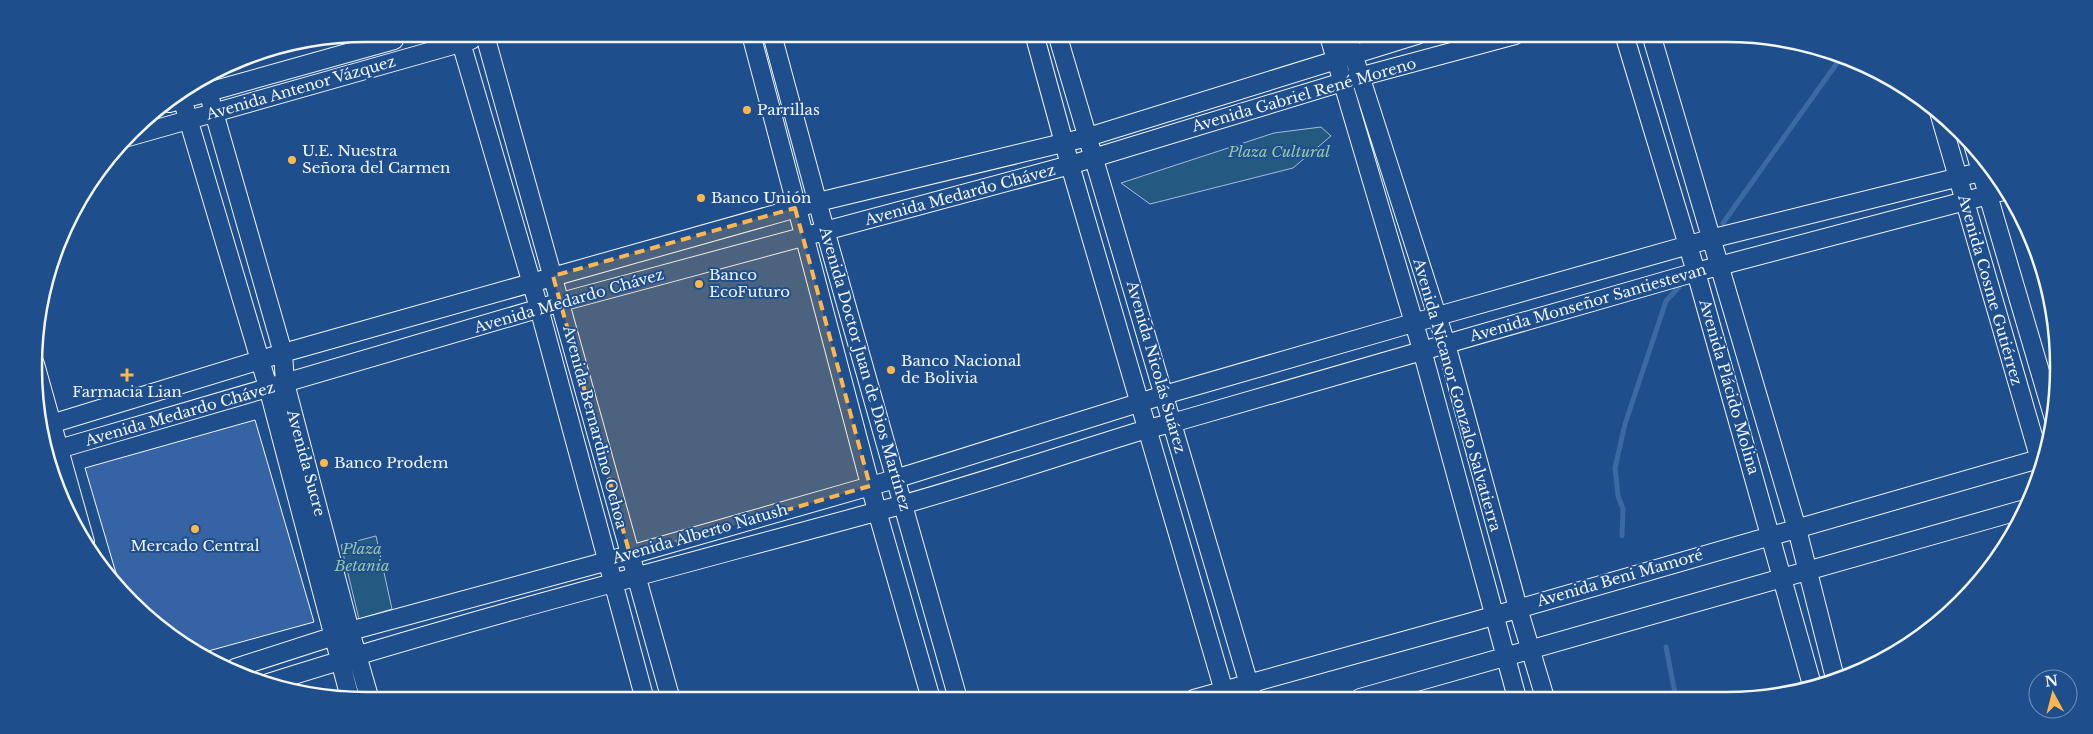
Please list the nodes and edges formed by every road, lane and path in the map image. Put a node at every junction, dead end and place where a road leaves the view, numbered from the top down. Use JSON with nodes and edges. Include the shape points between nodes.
{"nodes":[{"id":1,"x":386,"y":42,"type":"edge"},
{"id":2,"x":462,"y":42,"type":"edge"},
{"id":3,"x":465,"y":42,"type":"edge"},
{"id":4,"x":487,"y":42,"type":"edge"},
{"id":5,"x":753,"y":42,"type":"edge"},
{"id":6,"x":774,"y":42,"type":"edge"},
{"id":7,"x":1036,"y":42,"type":"edge"},
{"id":8,"x":1060,"y":42,"type":"edge"},
{"id":9,"x":1330,"y":42,"type":"edge"},
{"id":10,"x":1349,"y":42,"type":"edge"},
{"id":11,"x":1393,"y":42,"type":"edge"},
{"id":12,"x":1489,"y":42,"type":"edge"},
{"id":13,"x":1626,"y":42,"type":"edge"},
{"id":14,"x":1653,"y":42,"type":"edge"},
{"id":15,"x":1352,"y":54,"type":"junction"},
{"id":16,"x":1336,"y":60,"type":"junction"},
{"id":17,"x":1359,"y":77,"type":"junction"},
{"id":18,"x":1343,"y":83,"type":"junction"},
{"id":19,"x":207,"y":86,"type":"edge"},
{"id":20,"x":179,"y":103,"type":"edge"},
{"id":21,"x":214,"y":113,"type":"junction"},
{"id":22,"x":189,"y":120,"type":"junction"},
{"id":23,"x":1943,"y":126,"type":"edge"},
{"id":24,"x":143,"y":133,"type":"edge"},
{"id":25,"x":1088,"y":137,"type":"junction"},
{"id":26,"x":1064,"y":142,"type":"junction"},
{"id":27,"x":1095,"y":157,"type":"junction"},
{"id":28,"x":1070,"y":165,"type":"junction"},
{"id":29,"x":1985,"y":172,"type":"edge"},
{"id":30,"x":1987,"y":175,"type":"edge"},
{"id":31,"x":1958,"y":178,"type":"junction"},
{"id":32,"x":1999,"y":192,"type":"edge"},
{"id":33,"x":1988,"y":196,"type":"junction"},
{"id":34,"x":1965,"y":201,"type":"junction"},
{"id":35,"x":818,"y":202,"type":"junction"},
{"id":36,"x":795,"y":208,"type":"junction"},
{"id":37,"x":825,"y":230,"type":"junction"},
{"id":38,"x":803,"y":236,"type":"junction"},
{"id":39,"x":1710,"y":240,"type":"junction"},
{"id":40,"x":1688,"y":246,"type":"junction"},
{"id":41,"x":1720,"y":266,"type":"junction"},
{"id":42,"x":1696,"y":272,"type":"junction"},
{"id":43,"x":553,"y":276,"type":"junction"},
{"id":44,"x":532,"y":283,"type":"junction"},
{"id":45,"x":561,"y":302,"type":"junction"},
{"id":46,"x":539,"y":308,"type":"junction"},
{"id":47,"x":1437,"y":316,"type":"junction"},
{"id":48,"x":1412,"y":323,"type":"junction"},
{"id":49,"x":1446,"y":344,"type":"junction"},
{"id":50,"x":1422,"y":350,"type":"junction"},
{"id":51,"x":283,"y":353,"type":"junction"},
{"id":52,"x":259,"y":360,"type":"junction"},
{"id":53,"x":276,"y":385,"type":"junction"},
{"id":54,"x":1164,"y":395,"type":"junction"},
{"id":55,"x":2049,"y":401,"type":"edge"},
{"id":56,"x":1140,"y":402,"type":"junction"},
{"id":57,"x":1172,"y":423,"type":"junction"},
{"id":58,"x":48,"y":425,"type":"edge"},
{"id":59,"x":1147,"y":429,"type":"junction"},
{"id":60,"x":54,"y":450,"type":"edge"},
{"id":61,"x":2039,"y":451,"type":"edge"},
{"id":62,"x":2035,"y":463,"type":"edge"},
{"id":63,"x":896,"y":479,"type":"junction"},
{"id":64,"x":870,"y":486,"type":"junction"},
{"id":65,"x":903,"y":504,"type":"junction"},
{"id":66,"x":877,"y":511,"type":"junction"},
{"id":67,"x":2017,"y":511,"type":"edge"},
{"id":68,"x":1798,"y":529,"type":"junction"},
{"id":69,"x":1771,"y":535,"type":"junction"},
{"id":70,"x":630,"y":555,"type":"junction"},
{"id":71,"x":606,"y":561,"type":"junction"},
{"id":72,"x":1808,"y":572,"type":"junction"},
{"id":73,"x":635,"y":576,"type":"junction"},
{"id":74,"x":1783,"y":578,"type":"junction"},
{"id":75,"x":612,"y":582,"type":"junction"},
{"id":76,"x":1518,"y":608,"type":"junction"},
{"id":77,"x":1494,"y":615,"type":"junction"},
{"id":78,"x":342,"y":634,"type":"junction"},
{"id":79,"x":1531,"y":650,"type":"junction"},
{"id":80,"x":349,"y":657,"type":"junction"},
{"id":81,"x":1505,"y":657,"type":"junction"},
{"id":82,"x":241,"y":666,"type":"edge"},
{"id":83,"x":1834,"y":673,"type":"edge"},
{"id":84,"x":280,"y":679,"type":"edge"},
{"id":85,"x":1811,"y":680,"type":"edge"},
{"id":86,"x":350,"y":691,"type":"edge"},
{"id":87,"x":1251,"y":691,"type":"edge"},
{"id":88,"x":366,"y":692,"type":"edge"},
{"id":89,"x":643,"y":692,"type":"edge"},
{"id":90,"x":669,"y":692,"type":"edge"},
{"id":91,"x":929,"y":692,"type":"edge"},
{"id":92,"x":956,"y":692,"type":"edge"},
{"id":93,"x":1224,"y":692,"type":"edge"},
{"id":94,"x":1381,"y":692,"type":"edge"},
{"id":95,"x":1515,"y":692,"type":"edge"},
{"id":96,"x":1542,"y":692,"type":"edge"}],
"edges":[{"from":1,"to":19,"type":"street","name":"Avenida Antenor Vázquez"},
{"from":2,"to":21,"type":"street","name":"Avenida Antenor Vázquez"},
{"from":3,"to":44,"type":"street","name":"Avenida Bernardino Ochoa"},
{"from":4,"to":43,"type":"street","name":"Avenida Bernardino Ochoa"},
{"from":5,"to":36,"type":"street","name":"Avenida Doctor Juan de Dios Martínez"},
{"from":6,"to":35,"type":"street","name":"Avenida Doctor Juan de Dios Martínez"},
{"from":7,"to":26,"type":"street","name":"Avenida Nicolás Suárez"},
{"from":8,"to":25,"type":"street","name":"Avenida Nicolás Suárez"},
{"from":9,"to":16,"type":"street","name":"Avenida Nicanor Gonzalo Salvatierra"},
{"from":10,"to":15,"type":"street","name":"Avenida Nicanor Gonzalo Salvatierra"},
{"from":11,"to":15,"type":"street","name":"Avenida Gabriel René Moreno"},
{"from":12,"to":17,"type":"street","name":"Avenida Gabriel René Moreno"},
{"from":13,"to":40,"type":"street","name":"Avenida Plácido Molina"},
{"from":14,"to":39,"type":"street","name":"Avenida Plácido Molina"},
{"from":15,"to":16,"type":"street","name":"Avenida Gabriel René Moreno"},
{"from":15,"to":17,"type":"street","name":"Avenida Nicanor Gonzalo Salvatierra"},
{"from":16,"to":18,"type":"street","name":"Avenida Nicanor Gonzalo Salvatierra"},
{"from":16,"to":25,"type":"street","name":"Avenida Gabriel René Moreno"},
{"from":17,"to":18,"type":"street","name":"Avenida Gabriel René Moreno"},
{"from":17,"to":47,"type":"street","name":"Avenida Nicanor Gonzalo Salvatierra"},
{"from":18,"to":27,"type":"street","name":"Avenida Gabriel René Moreno"},
{"from":18,"to":48,"type":"street","name":"Avenida Nicanor Gonzalo Salvatierra"},
{"from":19,"to":21,"type":"street","name":"Avenida Sucre"},
{"from":20,"to":22,"type":"street","name":"Avenida Sucre"},
{"from":21,"to":22,"type":"street","name":"Avenida Antenor Vázquez"},
{"from":21,"to":51,"type":"street","name":"Avenida Sucre"},
{"from":22,"to":24,"type":"street","name":"Avenida Antenor Vázquez"},
{"from":22,"to":52,"type":"street","name":"Avenida Sucre"},
{"from":23,"to":31,"type":"street","name":"Avenida Cosme Gutiérrez"},
{"from":25,"to":26,"type":"street","name":"Avenida Medardo Chávez"},
{"from":25,"to":27,"type":"street","name":"Avenida Nicolás Suárez"},
{"from":26,"to":28,"type":"street","name":"Avenida Nicolás Suárez"},
{"from":26,"to":35,"type":"street","name":"Avenida Medardo Chávez"},
{"from":27,"to":28,"type":"street","name":"Avenida Medardo Chávez"},
{"from":27,"to":54,"type":"street","name":"Avenida Nicolás Suárez"},
{"from":28,"to":37,"type":"street","name":"Avenida Medardo Chávez"},
{"from":28,"to":56,"type":"street","name":"Avenida Nicolás Suárez"},
{"from":29,"to":31,"type":"street","name":"Avenida Monseñor Santiestevan"},
{"from":30,"to":33,"type":"street","name":"Avenida Cosme Gutiérrez"},
{"from":31,"to":34,"type":"street","name":"Avenida Cosme Gutiérrez"},
{"from":31,"to":39,"type":"street","name":"Avenida Monseñor Santiestevan"},
{"from":32,"to":33,"type":"street","name":"Avenida Monseñor Santiestevan"},
{"from":33,"to":34,"type":"street","name":"Avenida Monseñor Santiestevan"},
{"from":33,"to":55,"type":"street","name":"Avenida Cosme Gutiérrez"},
{"from":34,"to":41,"type":"street","name":"Avenida Monseñor Santiestevan"},
{"from":34,"to":61,"type":"street","name":"Avenida Cosme Gutiérrez"},
{"from":35,"to":36,"type":"street","name":"Avenida Medardo Chávez"},
{"from":35,"to":37,"type":"street","name":"Avenida Doctor Juan de Dios Martínez"},
{"from":36,"to":38,"type":"street","name":"Avenida Doctor Juan de Dios Martínez"},
{"from":36,"to":43,"type":"street","name":"Avenida Medardo Chávez"},
{"from":37,"to":38,"type":"street","name":"Avenida Medardo Chávez"},
{"from":37,"to":63,"type":"street","name":"Avenida Doctor Juan de Dios Martínez"},
{"from":38,"to":45,"type":"street","name":"Avenida Medardo Chávez"},
{"from":38,"to":64,"type":"street","name":"Avenida Doctor Juan de Dios Martínez"},
{"from":39,"to":40,"type":"street","name":"Avenida Monseñor Santiestevan"},
{"from":39,"to":41,"type":"street","name":"Avenida Plácido Molina"},
{"from":40,"to":42,"type":"street","name":"Avenida Plácido Molina"},
{"from":40,"to":47,"type":"street","name":"Avenida Monseñor Santiestevan"},
{"from":41,"to":42,"type":"street","name":"Avenida Monseñor Santiestevan"},
{"from":41,"to":68,"type":"street","name":"Avenida Plácido Molina"},
{"from":42,"to":49,"type":"street","name":"Avenida Monseñor Santiestevan"},
{"from":42,"to":69,"type":"street","name":"Avenida Plácido Molina"},
{"from":43,"to":44,"type":"street","name":"Avenida Medardo Chávez"},
{"from":43,"to":45,"type":"street","name":"Avenida Bernardino Ochoa"},
{"from":44,"to":46,"type":"street","name":"Avenida Bernardino Ochoa"},
{"from":44,"to":51,"type":"street","name":"Avenida Medardo Chávez"},
{"from":45,"to":46,"type":"street","name":"Avenida Medardo Chávez"},
{"from":45,"to":70,"type":"street","name":"Avenida Bernardino Ochoa"},
{"from":46,"to":53,"type":"street","name":"Avenida Medardo Chávez"},
{"from":46,"to":71,"type":"street","name":"Avenida Bernardino Ochoa"},
{"from":47,"to":48,"type":"street","name":"Avenida Monseñor Santiestevan"},
{"from":47,"to":49,"type":"street","name":"Avenida Nicanor Gonzalo Salvatierra"},
{"from":48,"to":50,"type":"street","name":"Avenida Nicanor Gonzalo Salvatierra"},
{"from":48,"to":54,"type":"street","name":"Avenida Monseñor Santiestevan"},
{"from":49,"to":50,"type":"street","name":"Avenida Monseñor Santiestevan"},
{"from":49,"to":76,"type":"street","name":"Avenida Nicanor Gonzalo Salvatierra"},
{"from":50,"to":57,"type":"street","name":"Avenida Monseñor Santiestevan"},
{"from":50,"to":77,"type":"street","name":"Avenida Nicanor Gonzalo Salvatierra"},
{"from":51,"to":52,"type":"street","name":"Avenida Medardo Chávez"},
{"from":51,"to":53,"type":"street","name":"Avenida Sucre"},
{"from":52,"to":53,"type":"street","name":"Avenida Sucre"},
{"from":52,"to":58,"type":"street","name":"Avenida Medardo Chávez"},
{"from":53,"to":60,"type":"street","name":"Avenida Medardo Chávez"},
{"from":53,"to":78,"type":"street","name":"Avenida Sucre"},
{"from":54,"to":56,"type":"street","name":"Avenida Alberto Natush"},
{"from":54,"to":57,"type":"street","name":"Avenida Nicolás Suárez"},
{"from":56,"to":59,"type":"street","name":"Avenida Nicolás Suárez"},
{"from":56,"to":63,"type":"street","name":"Avenida Alberto Natush"},
{"from":57,"to":59,"type":"street","name":"Avenida Alberto Natush"},
{"from":57,"to":87,"type":"street","name":"Avenida Nicolás Suárez"},
{"from":59,"to":65,"type":"street","name":"Avenida Alberto Natush"},
{"from":59,"to":93,"type":"street","name":"Avenida Nicolás Suárez"},
{"from":62,"to":68,"type":"street","name":"Avenida Beni Mamoré"},
{"from":63,"to":64,"type":"street","name":"Avenida Alberto Natush"},
{"from":63,"to":65,"type":"street","name":"Avenida Doctor Juan de Dios Martínez"},
{"from":64,"to":66,"type":"street","name":"Avenida Doctor Juan de Dios Martínez"},
{"from":64,"to":70,"type":"street","name":"Avenida Alberto Natush"},
{"from":65,"to":66,"type":"street","name":"Avenida Alberto Natush"},
{"from":65,"to":92,"type":"street","name":"Avenida Doctor Juan de Dios Martínez"},
{"from":66,"to":73,"type":"street","name":"Avenida Alberto Natush"},
{"from":66,"to":91,"type":"street","name":"Avenida Doctor Juan de Dios Martínez"},
{"from":67,"to":72,"type":"street"},
{"from":68,"to":69,"type":"street","name":"Avenida Beni Mamoré"},
{"from":68,"to":72,"type":"street","name":"Avenida Plácido Molina"},
{"from":69,"to":74,"type":"street","name":"Avenida Plácido Molina"},
{"from":69,"to":76,"type":"street","name":"Avenida Beni Mamoré"},
{"from":70,"to":71,"type":"street","name":"Avenida Alberto Natush"},
{"from":70,"to":73,"type":"street","name":"Avenida Bernardino Ochoa"},
{"from":71,"to":75,"type":"street","name":"Avenida Bernardino Ochoa"},
{"from":71,"to":78,"type":"street","name":"Avenida Alberto Natush"},
{"from":72,"to":74,"type":"street"},
{"from":72,"to":83,"type":"street","name":"Avenida Plácido Molina"},
{"from":73,"to":75,"type":"street","name":"Avenida Alberto Natush"},
{"from":73,"to":90,"type":"street","name":"Avenida Bernardino Ochoa"},
{"from":74,"to":79,"type":"street"},
{"from":74,"to":85,"type":"street","name":"Avenida Plácido Molina"},
{"from":75,"to":80,"type":"street","name":"Avenida Alberto Natush"},
{"from":75,"to":89,"type":"street","name":"Avenida Bernardino Ochoa"},
{"from":76,"to":77,"type":"street","name":"Avenida Beni Mamoré"},
{"from":76,"to":79,"type":"street","name":"Avenida Nicanor Gonzalo Salvatierra"},
{"from":77,"to":81,"type":"street","name":"Avenida Nicanor Gonzalo Salvatierra"},
{"from":77,"to":87,"type":"street","name":"Avenida Beni Mamoré"},
{"from":78,"to":80,"type":"street","name":"Avenida Sucre"},
{"from":78,"to":82,"type":"street","name":"Avenida Alberto Natush"},
{"from":79,"to":81,"type":"street"},
{"from":79,"to":96,"type":"street","name":"Avenida Nicanor Gonzalo Salvatierra"},
{"from":80,"to":84,"type":"street","name":"Avenida Alberto Natush"},
{"from":80,"to":86,"type":"street","name":"Avenida Sucre"},
{"from":80,"to":88,"type":"street","name":"Avenida Sucre"},
{"from":81,"to":94,"type":"street"},
{"from":81,"to":95,"type":"street","name":"Avenida Nicanor Gonzalo Salvatierra"}]}
